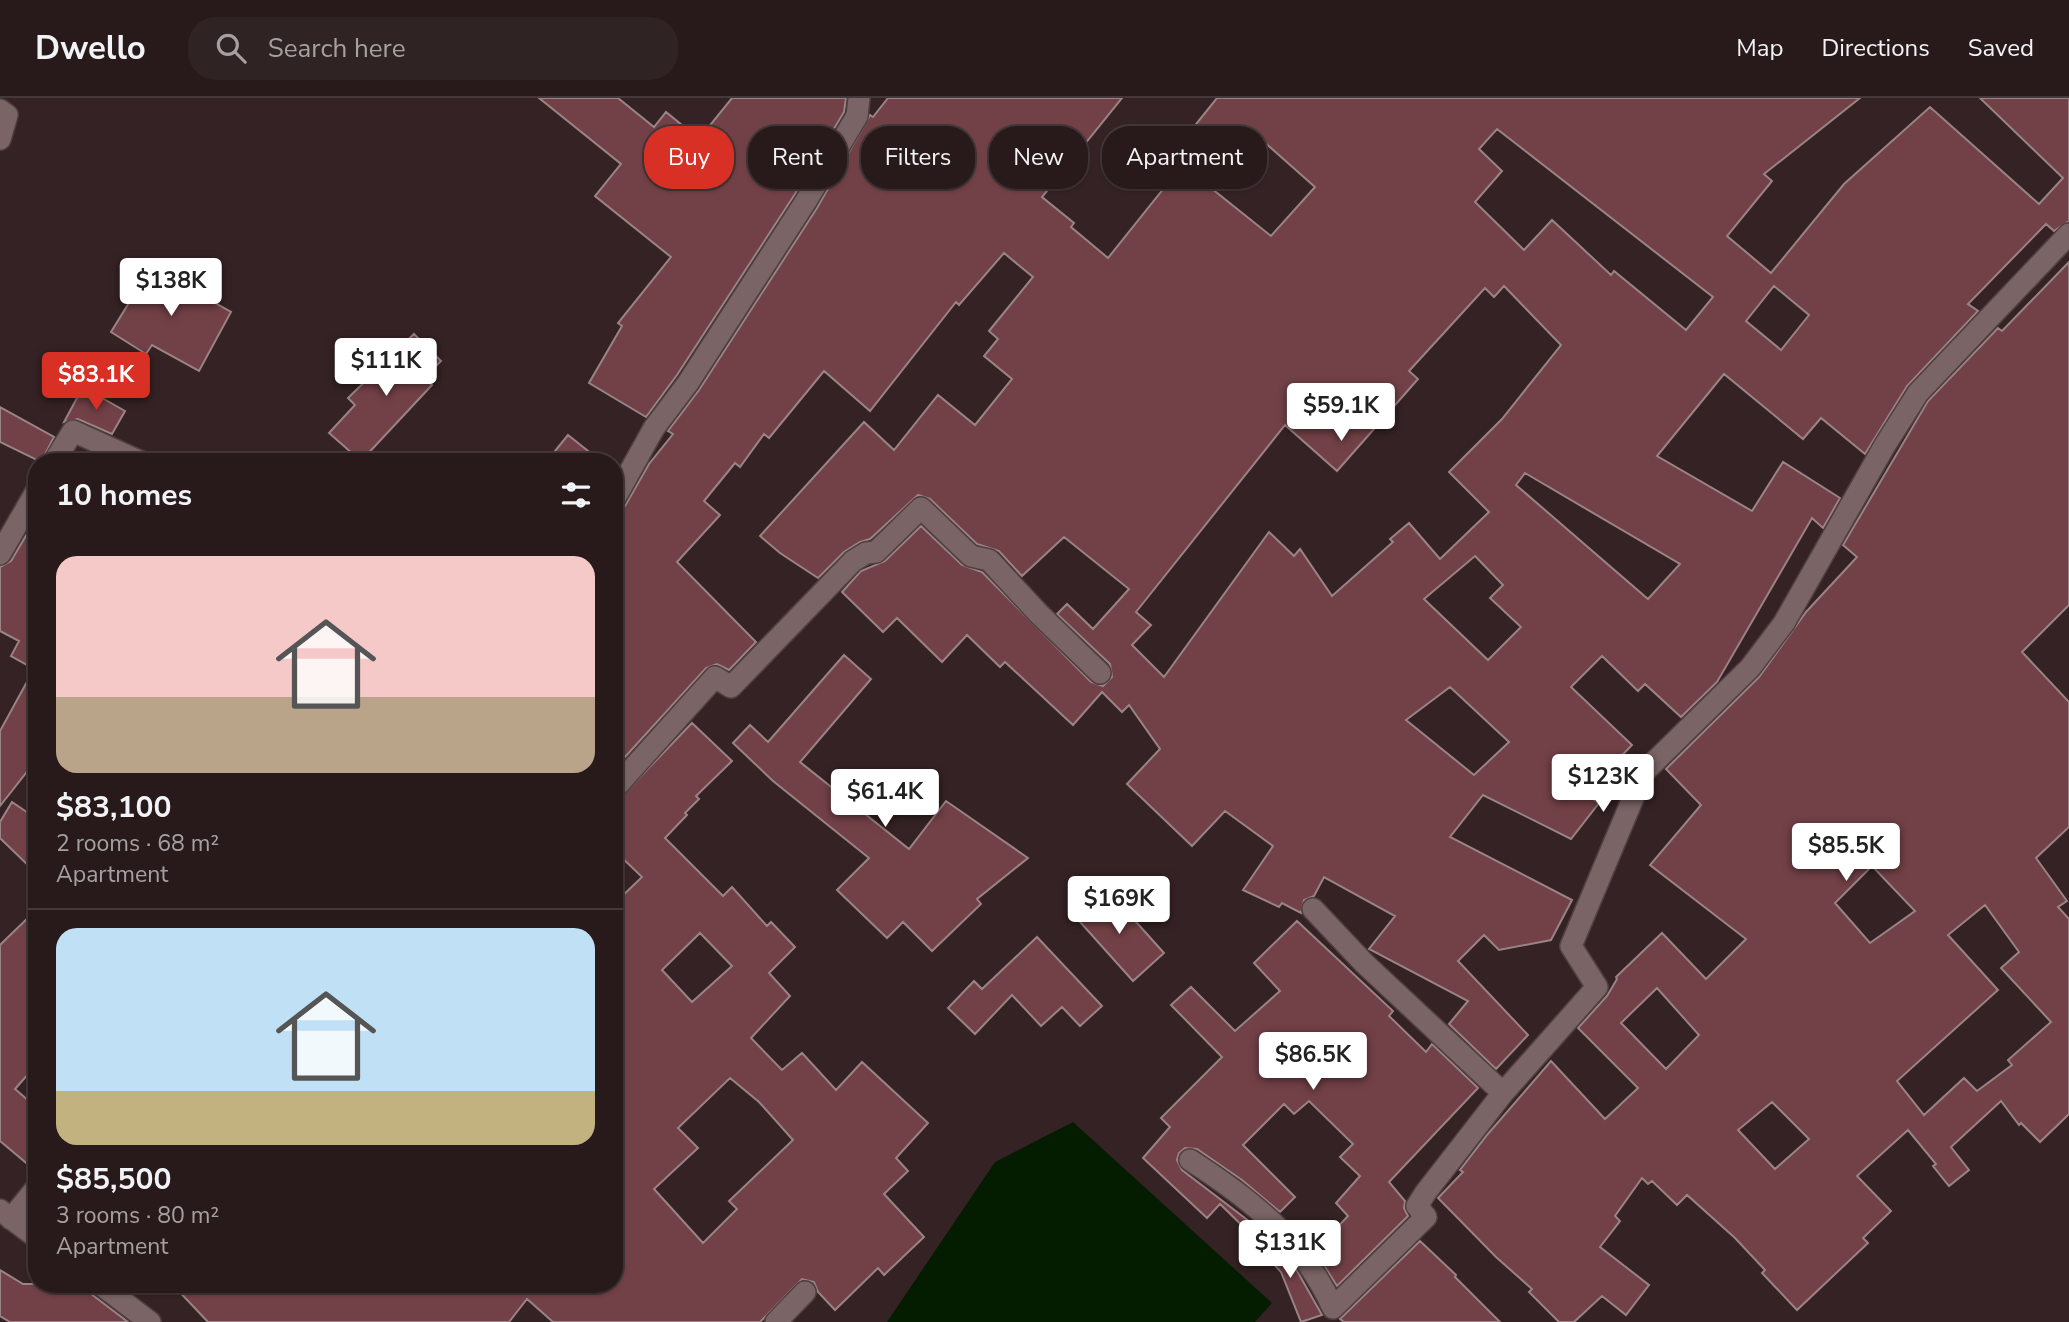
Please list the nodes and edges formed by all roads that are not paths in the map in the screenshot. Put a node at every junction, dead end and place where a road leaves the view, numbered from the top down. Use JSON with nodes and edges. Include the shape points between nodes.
{"nodes":[{"id":1,"x":859,"y":98,"type":"edge"},
{"id":2,"x":0,"y":110,"type":"edge"},
{"id":3,"x":0,"y":139,"type":"edge"},
{"id":4,"x":2069,"y":234,"type":"edge"},
{"id":5,"x":60,"y":453,"type":"edge"},
{"id":6,"x":122,"y":453,"type":"edge"},
{"id":7,"x":623,"y":484,"type":"edge"},
{"id":8,"x":28,"y":506,"type":"edge"},
{"id":9,"x":0,"y":555,"type":"edge"},
{"id":10,"x":1100,"y":673,"type":"dead end"},
{"id":11,"x":623,"y":779,"type":"edge"},
{"id":12,"x":1312,"y":909,"type":"dead end"},
{"id":13,"x":1503,"y":1093,"type":"junction"},
{"id":14,"x":1190,"y":1160,"type":"dead end"},
{"id":15,"x":28,"y":1195,"type":"edge"},
{"id":16,"x":6,"y":1214,"type":"edge"},
{"id":17,"x":28,"y":1231,"type":"edge"},
{"id":18,"x":806,"y":1292,"type":"dead end"},
{"id":19,"x":115,"y":1293,"type":"edge"},
{"id":20,"x":150,"y":1322,"type":"edge"},
{"id":21,"x":776,"y":1322,"type":"edge"}],
"edges":[{"from":1,"to":7,"type":"street","via":[[857,116],[806,201],[654,428]]},
{"from":2,"to":3,"type":"street","via":[[7,115]]},
{"from":4,"to":13,"type":"street","via":[[1918,393],[1784,623],[1750,668],[1644,772],[1571,946],[1597,987]]},
{"from":5,"to":6,"type":"street","via":[[74,431]]},
{"from":8,"to":9,"type":"street"},
{"from":10,"to":11,"type":"street","via":[[989,560],[971,556],[920,508],[876,552],[853,561],[731,687],[715,677]]},
{"from":12,"to":13,"type":"street"},
{"from":13,"to":14,"type":"street","via":[[1417,1206],[1426,1217],[1333,1308],[1320,1279],[1288,1235],[1232,1187]]},
{"from":15,"to":16,"type":"street"},
{"from":16,"to":17,"type":"street"},
{"from":18,"to":21,"type":"street"},
{"from":19,"to":20,"type":"street"}]}
